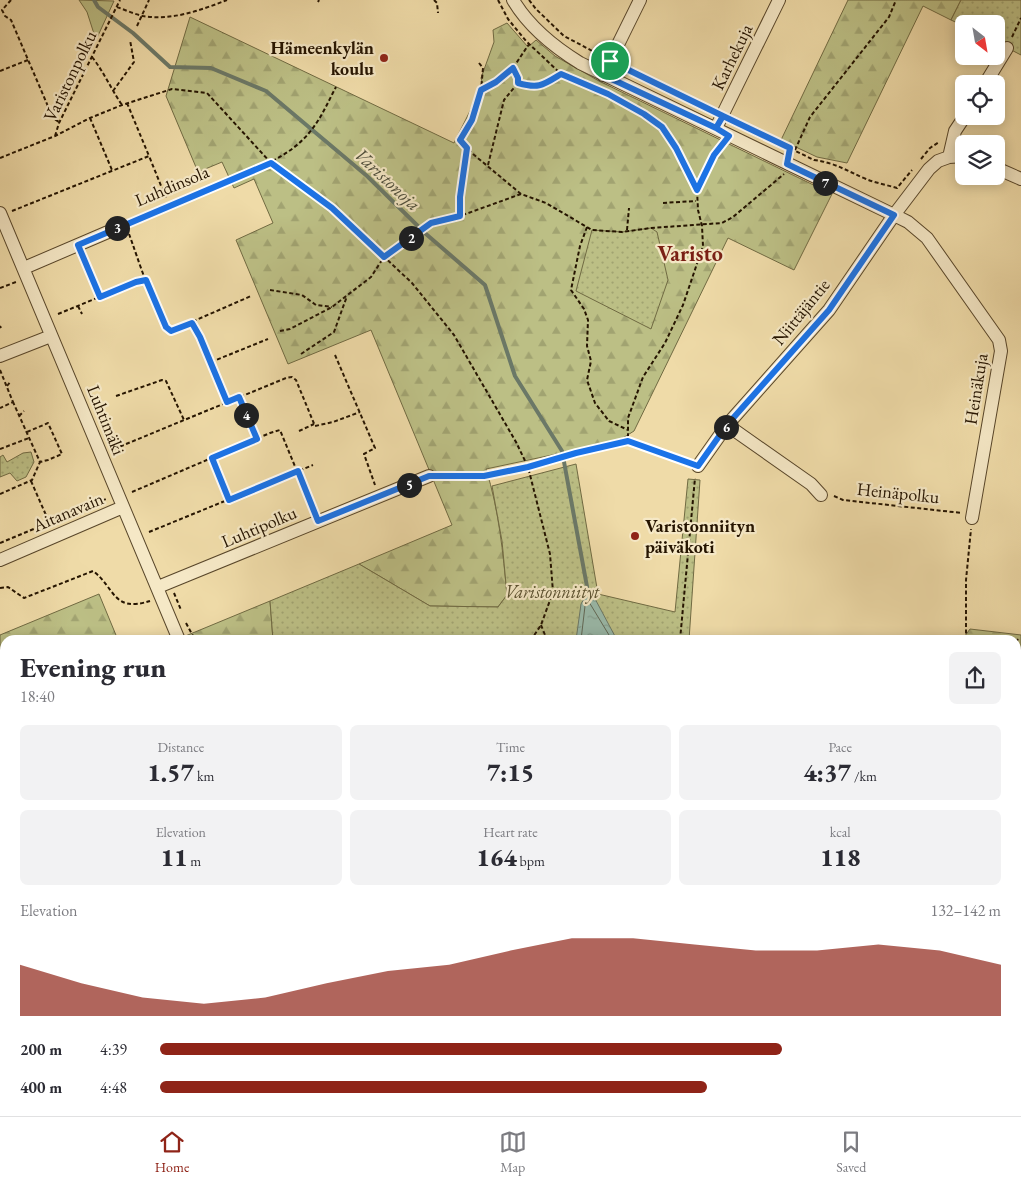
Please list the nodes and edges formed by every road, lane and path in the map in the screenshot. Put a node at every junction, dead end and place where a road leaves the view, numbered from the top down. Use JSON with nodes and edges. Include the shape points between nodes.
{"nodes":[{"id":1,"x":11,"y":0,"type":"edge"},
{"id":2,"x":120,"y":0,"type":"edge"},
{"id":3,"x":149,"y":0,"type":"edge"},
{"id":4,"x":227,"y":0,"type":"edge"},
{"id":5,"x":434,"y":0,"type":"edge"},
{"id":6,"x":498,"y":0,"type":"edge"},
{"id":7,"x":513,"y":0,"type":"edge"},
{"id":8,"x":529,"y":0,"type":"edge"},
{"id":9,"x":640,"y":0,"type":"edge"},
{"id":10,"x":779,"y":0,"type":"edge"},
{"id":11,"x":896,"y":0,"type":"edge"},
{"id":12,"x":117,"y":6,"type":"junction"},
{"id":13,"x":438,"y":13,"type":"dead end"},
{"id":14,"x":142,"y":16,"type":"junction"},
{"id":15,"x":1021,"y":18,"type":"edge"},
{"id":16,"x":137,"y":26,"type":"dead end"},
{"id":17,"x":130,"y":40,"type":"dead end"},
{"id":18,"x":529,"y":44,"type":"junction"},
{"id":19,"x":1007,"y":48,"type":"joint"},
{"id":20,"x":92,"y":57,"type":"junction"},
{"id":21,"x":28,"y":60,"type":"junction"},
{"id":22,"x":610,"y":61,"type":"junction"},
{"id":23,"x":479,"y":63,"type":"dead end"},
{"id":24,"x":513,"y":68,"type":"junction"},
{"id":25,"x":0,"y":71,"type":"edge"},
{"id":26,"x":561,"y":74,"type":"junction"},
{"id":27,"x":603,"y":75,"type":"junction"},
{"id":28,"x":990,"y":75,"type":"edge"},
{"id":29,"x":518,"y":83,"type":"junction"},
{"id":30,"x":336,"y":88,"type":"dead end"},
{"id":31,"x":481,"y":90,"type":"junction"},
{"id":32,"x":113,"y":91,"type":"junction"},
{"id":33,"x":127,"y":103,"type":"junction"},
{"id":34,"x":122,"y":105,"type":"junction"},
{"id":35,"x":723,"y":116,"type":"junction"},
{"id":36,"x":90,"y":118,"type":"junction"},
{"id":37,"x":59,"y":123,"type":"junction"},
{"id":38,"x":960,"y":125,"type":"edge"},
{"id":39,"x":716,"y":128,"type":"junction"},
{"id":40,"x":55,"y":136,"type":"junction"},
{"id":41,"x":729,"y":136,"type":"junction"},
{"id":42,"x":953,"y":140,"type":"junction"},
{"id":43,"x":467,"y":148,"type":"junction"},
{"id":44,"x":790,"y":148,"type":"junction"},
{"id":45,"x":794,"y":150,"type":"junction"},
{"id":46,"x":149,"y":156,"type":"junction"},
{"id":47,"x":949,"y":157,"type":"junction"},
{"id":48,"x":955,"y":157,"type":"edge"},
{"id":49,"x":0,"y":158,"type":"edge"},
{"id":50,"x":919,"y":162,"type":"dead end"},
{"id":51,"x":271,"y":163,"type":"junction"},
{"id":52,"x":787,"y":164,"type":"junction"},
{"id":53,"x":487,"y":166,"type":"junction"},
{"id":54,"x":913,"y":168,"type":"dead end"},
{"id":55,"x":112,"y":170,"type":"junction"},
{"id":56,"x":1005,"y":172,"type":"edge"},
{"id":57,"x":1021,"y":179,"type":"edge"},
{"id":58,"x":224,"y":183,"type":"joint"},
{"id":59,"x":697,"y":190,"type":"junction"},
{"id":60,"x":521,"y":194,"type":"junction"},
{"id":61,"x":697,"y":201,"type":"junction"},
{"id":62,"x":663,"y":203,"type":"dead end"},
{"id":63,"x":169,"y":206,"type":"junction"},
{"id":64,"x":630,"y":208,"type":"dead end"},
{"id":65,"x":0,"y":214,"type":"edge"},
{"id":66,"x":894,"y":215,"type":"junction"},
{"id":67,"x":460,"y":216,"type":"junction"},
{"id":68,"x":126,"y":224,"type":"junction"},
{"id":69,"x":587,"y":226,"type":"junction"},
{"id":70,"x":702,"y":226,"type":"junction"},
{"id":71,"x":627,"y":231,"type":"junction"},
{"id":72,"x":108,"y":232,"type":"joint"},
{"id":73,"x":78,"y":245,"type":"junction"},
{"id":74,"x":384,"y":257,"type":"junction"},
{"id":75,"x":26,"y":273,"type":"junction"},
{"id":76,"x":146,"y":280,"type":"junction"},
{"id":77,"x":0,"y":288,"type":"edge"},
{"id":78,"x":270,"y":290,"type":"dead end"},
{"id":79,"x":252,"y":296,"type":"dead end"},
{"id":80,"x":347,"y":296,"type":"junction"},
{"id":81,"x":100,"y":297,"type":"junction"},
{"id":82,"x":78,"y":306,"type":"junction"},
{"id":83,"x":332,"y":307,"type":"junction"},
{"id":84,"x":58,"y":314,"type":"dead end"},
{"id":85,"x":82,"y":314,"type":"dead end"},
{"id":86,"x":192,"y":323,"type":"junction"},
{"id":87,"x":280,"y":331,"type":"dead end"},
{"id":88,"x":51,"y":336,"type":"junction"},
{"id":89,"x":268,"y":339,"type":"dead end"},
{"id":90,"x":301,"y":354,"type":"dead end"},
{"id":91,"x":335,"y":355,"type":"dead end"},
{"id":92,"x":0,"y":356,"type":"edge"},
{"id":93,"x":211,"y":362,"type":"junction"},
{"id":94,"x":0,"y":370,"type":"edge"},
{"id":95,"x":11,"y":381,"type":"dead end"},
{"id":96,"x":7,"y":386,"type":"junction"},
{"id":97,"x":116,"y":396,"type":"dead end"},
{"id":98,"x":239,"y":397,"type":"junction"},
{"id":99,"x":13,"y":402,"type":"junction"},
{"id":100,"x":227,"y":402,"type":"junction"},
{"id":101,"x":0,"y":408,"type":"edge"},
{"id":102,"x":24,"y":411,"type":"dead end"},
{"id":103,"x":360,"y":412,"type":"junction"},
{"id":104,"x":19,"y":416,"type":"junction"},
{"id":105,"x":184,"y":420,"type":"junction"},
{"id":106,"x":314,"y":424,"type":"junction"},
{"id":107,"x":727,"y":425,"type":"junction"},
{"id":108,"x":628,"y":430,"type":"junction"},
{"id":109,"x":26,"y":432,"type":"junction"},
{"id":110,"x":299,"y":432,"type":"dead end"},
{"id":111,"x":28,"y":438,"type":"junction"},
{"id":112,"x":257,"y":439,"type":"junction"},
{"id":113,"x":628,"y":441,"type":"junction"},
{"id":114,"x":114,"y":449,"type":"dead end"},
{"id":115,"x":0,"y":450,"type":"edge"},
{"id":116,"x":212,"y":458,"type":"junction"},
{"id":117,"x":40,"y":462,"type":"junction"},
{"id":118,"x":313,"y":465,"type":"dead end"},
{"id":119,"x":698,"y":466,"type":"junction"},
{"id":120,"x":528,"y":467,"type":"junction"},
{"id":121,"x":298,"y":471,"type":"junction"},
{"id":122,"x":429,"y":476,"type":"joint"},
{"id":123,"x":31,"y":481,"type":"junction"},
{"id":124,"x":132,"y":492,"type":"dead end"},
{"id":125,"x":0,"y":494,"type":"edge"},
{"id":126,"x":117,"y":494,"type":"junction"},
{"id":127,"x":821,"y":494,"type":"joint"},
{"id":128,"x":379,"y":496,"type":"junction"},
{"id":129,"x":229,"y":500,"type":"junction"},
{"id":130,"x":123,"y":507,"type":"junction"},
{"id":131,"x":972,"y":518,"type":"junction"},
{"id":132,"x":318,"y":521,"type":"junction"},
{"id":133,"x":49,"y":522,"type":"junction"},
{"id":134,"x":149,"y":532,"type":"dead end"},
{"id":135,"x":0,"y":543,"type":"edge"},
{"id":136,"x":0,"y":560,"type":"edge"},
{"id":137,"x":0,"y":588,"type":"edge"},
{"id":138,"x":163,"y":589,"type":"junction"},
{"id":139,"x":541,"y":625,"type":"junction"},
{"id":140,"x":177,"y":635,"type":"edge"},
{"id":141,"x":192,"y":635,"type":"edge"},
{"id":142,"x":534,"y":635,"type":"edge"},
{"id":143,"x":545,"y":635,"type":"edge"},
{"id":144,"x":680,"y":635,"type":"edge"},
{"id":145,"x":966,"y":635,"type":"edge"}],
"edges":[{"from":1,"to":21,"type":"path","via":[[2,10],[11,20]]},
{"from":2,"to":12,"type":"path","name":"Varistonpolku"},
{"from":3,"to":14,"type":"path"},
{"from":4,"to":14,"type":"path","via":[[166,17]]},
{"from":5,"to":13,"type":"path"},
{"from":6,"to":18,"type":"path","via":[[508,19]]},
{"from":7,"to":27,"type":"street","name":"Heinäkuja","via":[[527,20],[560,50]]},
{"from":8,"to":22,"type":"path","via":[[564,36]]},
{"from":9,"to":22,"type":"street"},
{"from":10,"to":35,"type":"street","name":"Karhekuja"},
{"from":11,"to":45,"type":"path","via":[[889,16],[810,117]]},
{"from":12,"to":14,"type":"path"},
{"from":12,"to":20,"type":"path","name":"Varistonpolku"},
{"from":14,"to":16,"type":"path"},
{"from":15,"to":19,"type":"path"},
{"from":17,"to":32,"type":"path","via":[[134,62]]},
{"from":18,"to":24,"type":"path"},
{"from":18,"to":26,"type":"path"},
{"from":19,"to":28,"type":"street"},
{"from":20,"to":32,"type":"path"},
{"from":20,"to":37,"type":"path","name":"Varistonpolku"},
{"from":21,"to":25,"type":"path"},
{"from":21,"to":37,"type":"path","via":[[53,118]]},
{"from":22,"to":27,"type":"street"},
{"from":22,"to":35,"type":"path"},
{"from":23,"to":31,"type":"path","via":[[483,68]]},
{"from":24,"to":29,"type":"path"},
{"from":24,"to":31,"type":"path"},
{"from":26,"to":29,"type":"path","via":[[532,87]]},
{"from":26,"to":59,"type":"path","via":[[608,94],[662,127]]},
{"from":27,"to":39,"type":"street","name":"Heinäkuja"},
{"from":29,"to":53,"type":"path","via":[[504,100]]},
{"from":30,"to":51,"type":"path","via":[[308,134],[294,149]]},
{"from":31,"to":43,"type":"path","via":[[472,120],[460,140]]},
{"from":32,"to":34,"type":"path"},
{"from":33,"to":34,"type":"path"},
{"from":33,"to":46,"type":"path"},
{"from":33,"to":51,"type":"path","via":[[172,89],[207,94]]},
{"from":34,"to":36,"type":"path"},
{"from":35,"to":39,"type":"street","name":"Karhekuja"},
{"from":35,"to":44,"type":"path"},
{"from":36,"to":40,"type":"path"},
{"from":36,"to":55,"type":"path"},
{"from":37,"to":40,"type":"path","name":"Varistonpolku"},
{"from":38,"to":42,"type":"street"},
{"from":39,"to":41,"type":"street","name":"Heinäkuja"},
{"from":40,"to":49,"type":"path","name":"Varistonpolku"},
{"from":41,"to":52,"type":"street","name":"Heinäkuja"},
{"from":41,"to":59,"type":"path","via":[[714,155]]},
{"from":42,"to":47,"type":"street"},
{"from":42,"to":50,"type":"path","via":[[939,142]]},
{"from":43,"to":53,"type":"path"},
{"from":43,"to":67,"type":"path"},
{"from":44,"to":45,"type":"path"},
{"from":44,"to":52,"type":"path"},
{"from":45,"to":54,"type":"path","via":[[897,188]]},
{"from":46,"to":55,"type":"path"},
{"from":46,"to":63,"type":"path"},
{"from":47,"to":48,"type":"street"},
{"from":47,"to":66,"type":"street","name":"Niittäjäntie","via":[[929,169]]},
{"from":51,"to":58,"type":"path"},
{"from":51,"to":74,"type":"path","via":[[332,208]]},
{"from":52,"to":66,"type":"street","name":"Heinäkuja"},
{"from":52,"to":70,"type":"path","via":[[784,174],[733,216],[722,223]]},
{"from":53,"to":60,"type":"path"},
{"from":55,"to":65,"type":"path"},
{"from":56,"to":57,"type":"street"},
{"from":58,"to":63,"type":"lane","name":"Luhdinsola"},
{"from":59,"to":61,"type":"path"},
{"from":60,"to":67,"type":"path"},
{"from":60,"to":69,"type":"path","via":[[546,203]]},
{"from":61,"to":62,"type":"path"},
{"from":61,"to":70,"type":"path"},
{"from":63,"to":68,"type":"lane","name":"Luhdinsola"},
{"from":64,"to":71,"type":"path"},
{"from":65,"to":75,"type":"street","name":"Luhtimäki"},
{"from":66,"to":107,"type":"street","name":"Niittäjäntie","via":[[829,310]]},
{"from":66,"to":131,"type":"street","name":"Heinäkuja","via":[[927,238],[999,340],[1001,351]]},
{"from":67,"to":74,"type":"path","via":[[431,223]]},
{"from":68,"to":72,"type":"lane","name":"Luhdinsola"},
{"from":68,"to":76,"type":"path"},
{"from":69,"to":71,"type":"path","via":[[592,230]]},
{"from":69,"to":108,"type":"path","via":[[571,290],[588,320],[588,346],[592,361],[586,380],[595,403],[609,421]]},
{"from":70,"to":71,"type":"path"},
{"from":70,"to":108,"type":"path","via":[[703,246],[683,305],[665,343],[643,377],[628,418]]},
{"from":72,"to":73,"type":"street","name":"Luhdinsola"},
{"from":73,"to":75,"type":"street","name":"Luhdinsola"},
{"from":73,"to":81,"type":"path"},
{"from":74,"to":80,"type":"path","via":[[371,277]]},
{"from":74,"to":120,"type":"path","via":[[412,283],[454,335]]},
{"from":75,"to":77,"type":"path"},
{"from":75,"to":88,"type":"street","name":"Luhtimäki"},
{"from":76,"to":81,"type":"path"},
{"from":76,"to":86,"type":"path","via":[[166,327],[171,331]]},
{"from":78,"to":83,"type":"path","via":[[302,295],[316,305]]},
{"from":79,"to":86,"type":"path"},
{"from":80,"to":83,"type":"path"},
{"from":80,"to":90,"type":"path","via":[[334,332]]},
{"from":81,"to":82,"type":"path"},
{"from":82,"to":84,"type":"path"},
{"from":82,"to":85,"type":"path"},
{"from":83,"to":87,"type":"path"},
{"from":86,"to":93,"type":"path"},
{"from":88,"to":92,"type":"street"},
{"from":88,"to":126,"type":"street","name":"Luhtimäki"},
{"from":89,"to":93,"type":"path"},
{"from":91,"to":103,"type":"path"},
{"from":93,"to":100,"type":"path"},
{"from":94,"to":96,"type":"path"},
{"from":95,"to":96,"type":"path"},
{"from":96,"to":99,"type":"path"},
{"from":97,"to":105,"type":"path","via":[[166,381]]},
{"from":98,"to":100,"type":"path"},
{"from":98,"to":106,"type":"path","via":[[292,377]]},
{"from":98,"to":112,"type":"path"},
{"from":99,"to":101,"type":"path"},
{"from":99,"to":104,"type":"path"},
{"from":100,"to":105,"type":"path"},
{"from":102,"to":104,"type":"path"},
{"from":103,"to":106,"type":"path","via":[[333,422]]},
{"from":103,"to":128,"type":"path","via":[[375,448],[364,454]]},
{"from":104,"to":109,"type":"path"},
{"from":105,"to":114,"type":"path"},
{"from":106,"to":110,"type":"path"},
{"from":107,"to":119,"type":"street","name":"Niittäjäntie"},
{"from":107,"to":127,"type":"street"},
{"from":108,"to":113,"type":"path"},
{"from":109,"to":111,"type":"path"},
{"from":109,"to":117,"type":"path","via":[[48,423],[62,454]]},
{"from":111,"to":115,"type":"path"},
{"from":111,"to":117,"type":"path"},
{"from":112,"to":116,"type":"path"},
{"from":112,"to":121,"type":"path","via":[[280,430]]},
{"from":113,"to":119,"type":"path"},
{"from":113,"to":120,"type":"path"},
{"from":116,"to":124,"type":"path"},
{"from":116,"to":129,"type":"path"},
{"from":117,"to":123,"type":"path"},
{"from":118,"to":121,"type":"path"},
{"from":119,"to":144,"type":"path","via":[[694,480]]},
{"from":120,"to":122,"type":"path","via":[[484,476]]},
{"from":120,"to":139,"type":"path","via":[[550,554],[553,592]]},
{"from":121,"to":129,"type":"path"},
{"from":121,"to":132,"type":"path"},
{"from":122,"to":128,"type":"street","name":"Luhtipolku"},
{"from":123,"to":125,"type":"path"},
{"from":123,"to":133,"type":"path"},
{"from":126,"to":130,"type":"street","name":"Luhtimäki"},
{"from":126,"to":133,"type":"path"},
{"from":127,"to":131,"type":"path","name":"Heinäpolku","via":[[843,500],[960,512]]},
{"from":128,"to":132,"type":"street","name":"Luhtipolku"},
{"from":129,"to":134,"type":"path"},
{"from":130,"to":136,"type":"street","name":"Aitanavain"},
{"from":130,"to":138,"type":"street","name":"Luhtimäki"},
{"from":131,"to":145,"type":"path","via":[[966,580]]},
{"from":132,"to":138,"type":"street","name":"Luhtipolku"},
{"from":133,"to":135,"type":"path"},
{"from":137,"to":138,"type":"path","via":[[8,587],[24,598],[93,571],[109,591],[125,602],[141,603]]},
{"from":138,"to":140,"type":"street","name":"Luhtimäki"},
{"from":138,"to":141,"type":"path"},
{"from":139,"to":142,"type":"path"},
{"from":139,"to":143,"type":"path"}]}
